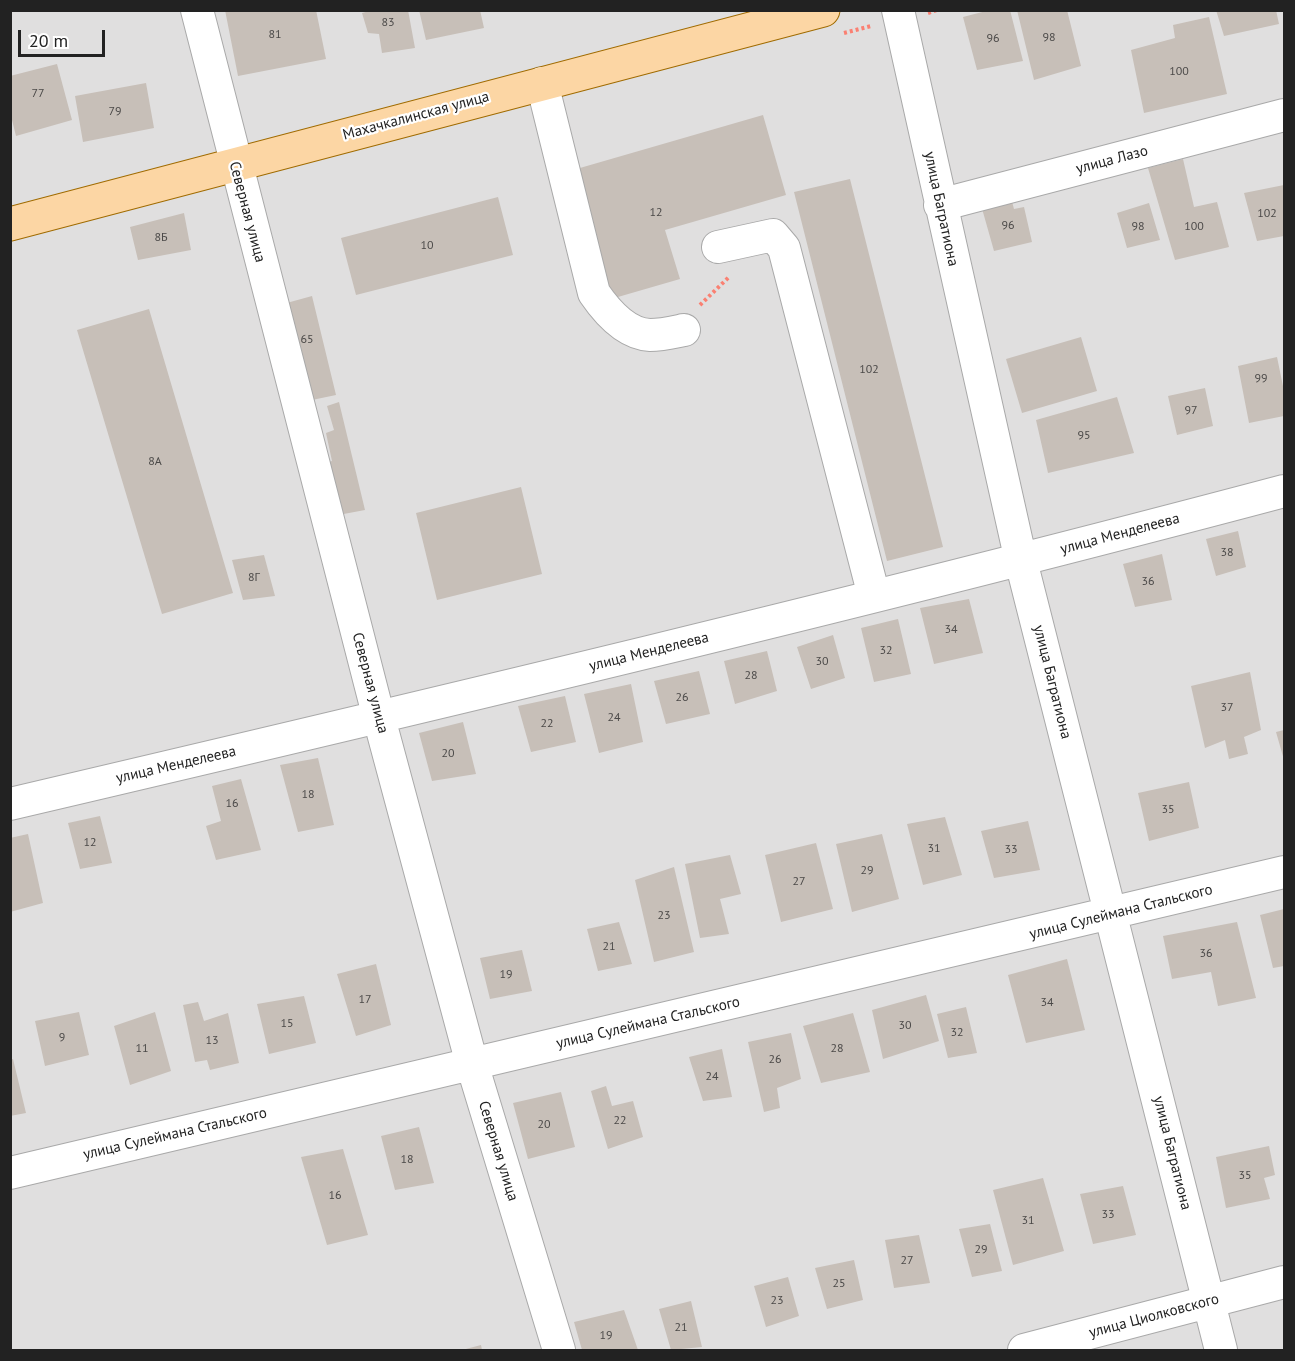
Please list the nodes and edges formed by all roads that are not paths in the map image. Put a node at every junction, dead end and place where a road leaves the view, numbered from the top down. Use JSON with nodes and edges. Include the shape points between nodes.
{"nodes":[{"id":1,"x":197,"y":10,"type":"edge"},
{"id":2,"x":823,"y":10,"type":"edge"},
{"id":3,"x":898,"y":10,"type":"edge"},
{"id":4,"x":542,"y":83,"type":"junction"},
{"id":5,"x":1284,"y":115,"type":"edge"},
{"id":6,"x":235,"y":164,"type":"junction"},
{"id":7,"x":940,"y":205,"type":"junction"},
{"id":8,"x":10,"y":224,"type":"edge"},
{"id":9,"x":718,"y":247,"type":"dead end"},
{"id":10,"x":684,"y":330,"type":"road end"},
{"id":11,"x":1284,"y":491,"type":"edge"},
{"id":12,"x":1021,"y":561,"type":"junction"},
{"id":13,"x":874,"y":596,"type":"junction"},
{"id":14,"x":379,"y":718,"type":"junction"},
{"id":15,"x":10,"y":804,"type":"edge"},
{"id":16,"x":1284,"y":872,"type":"edge"},
{"id":17,"x":1112,"y":915,"type":"junction"},
{"id":18,"x":472,"y":1064,"type":"junction"},
{"id":19,"x":10,"y":1173,"type":"edge"},
{"id":20,"x":1284,"y":1282,"type":"edge"},
{"id":21,"x":1209,"y":1301,"type":"junction"},
{"id":22,"x":559,"y":1350,"type":"edge"},
{"id":23,"x":1024,"y":1350,"type":"edge"},
{"id":24,"x":1221,"y":1350,"type":"edge"}],
"edges":[{"from":1,"to":6,"type":"street","name":"Северная улица"},
{"from":2,"to":4,"type":"main road","name":"Махачкалинская улица"},
{"from":3,"to":7,"type":"street","name":"улица Багратиона"},
{"from":4,"to":6,"type":"main road","name":"Махачкалинская улица"},
{"from":4,"to":10,"type":"street","via":[[594,293],[604,308],[630,330],[650,335]]},
{"from":5,"to":7,"type":"street","name":"улица Лазо"},
{"from":6,"to":8,"type":"main road","name":"Махачкалинская улица"},
{"from":6,"to":14,"type":"street","name":"Северная улица"},
{"from":7,"to":12,"type":"street","name":"улица Багратиона"},
{"from":9,"to":13,"type":"street","via":[[773,234],[784,248]]},
{"from":11,"to":12,"type":"street","name":"улица Менделеева"},
{"from":12,"to":13,"type":"street","name":"улица Менделеева"},
{"from":12,"to":17,"type":"street","name":"улица Багратиона"},
{"from":13,"to":14,"type":"street","name":"улица Менделеева"},
{"from":14,"to":15,"type":"street","name":"улица Менделеева"},
{"from":14,"to":18,"type":"street","name":"Северная улица"},
{"from":16,"to":17,"type":"street","name":"улица Сулеймана Стальского"},
{"from":17,"to":18,"type":"street","name":"улица Сулеймана Стальского"},
{"from":17,"to":21,"type":"street","name":"улица Багратиона"},
{"from":18,"to":19,"type":"street","name":"улица Сулеймана Стальского"},
{"from":18,"to":22,"type":"street","name":"Северная улица"},
{"from":20,"to":21,"type":"street","name":"улица Циолковского"},
{"from":21,"to":23,"type":"street","name":"улица Циолковского"},
{"from":21,"to":24,"type":"street","name":"улица Багратиона"}]}
